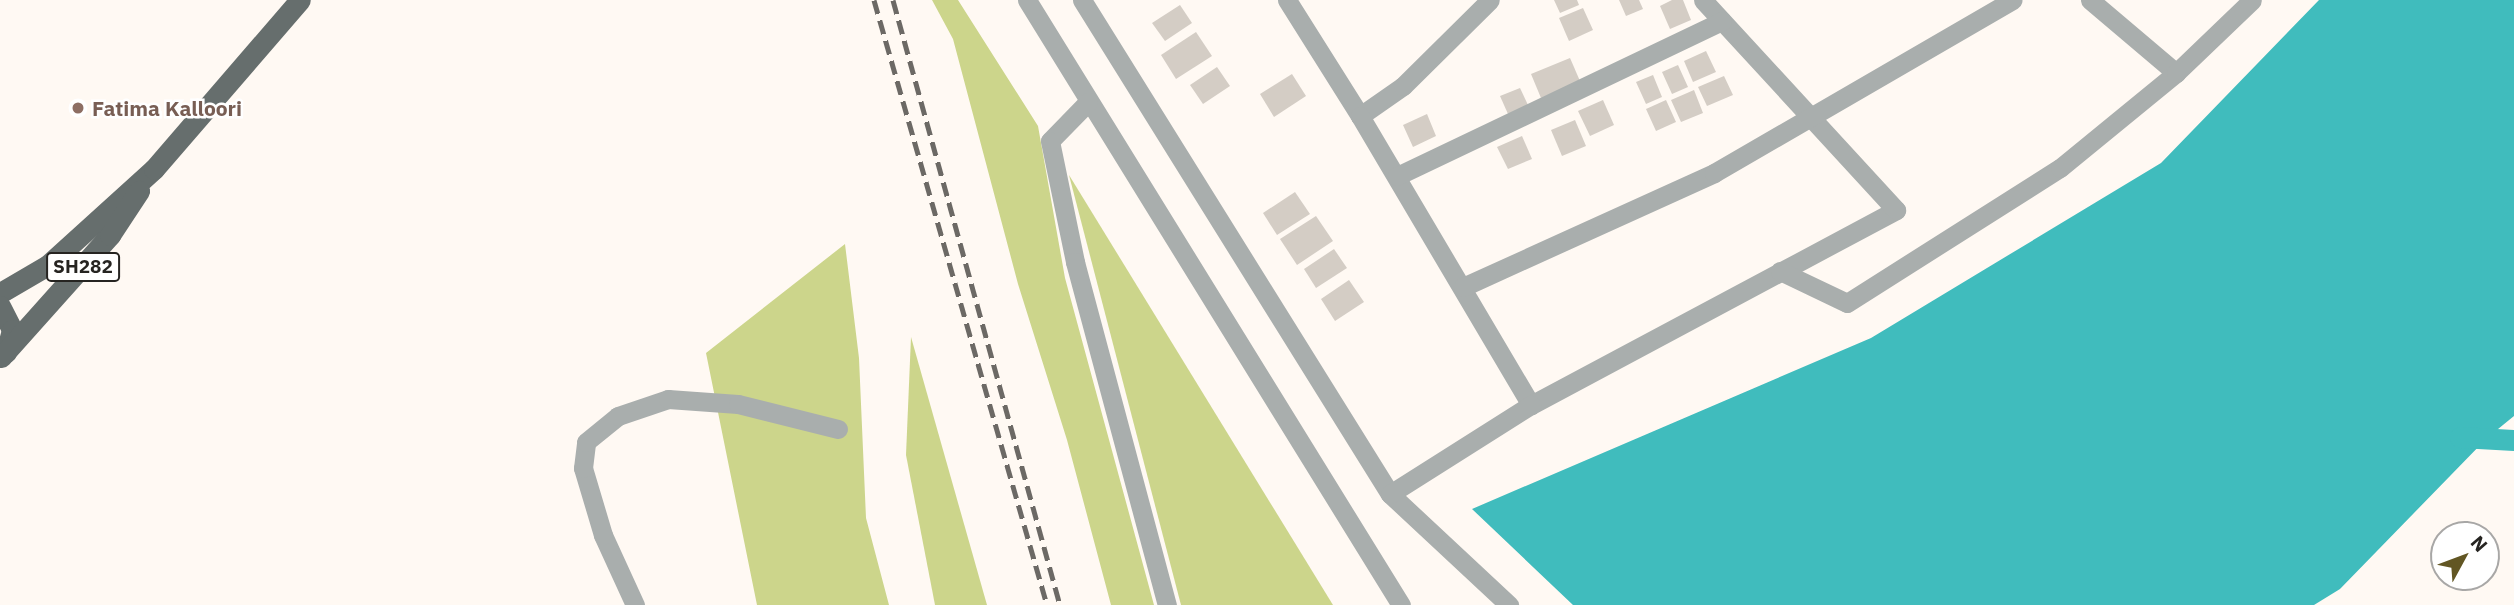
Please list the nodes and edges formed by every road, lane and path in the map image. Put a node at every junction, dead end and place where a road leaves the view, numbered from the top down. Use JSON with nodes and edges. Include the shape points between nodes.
{"nodes":[{"id":1,"x":300,"y":0,"type":"edge"},
{"id":2,"x":1027,"y":0,"type":"edge"},
{"id":3,"x":1082,"y":0,"type":"edge"},
{"id":4,"x":1287,"y":0,"type":"edge"},
{"id":5,"x":1490,"y":0,"type":"edge"},
{"id":6,"x":1703,"y":0,"type":"edge"},
{"id":7,"x":2012,"y":0,"type":"edge"},
{"id":8,"x":2090,"y":0,"type":"edge"},
{"id":9,"x":2252,"y":0,"type":"edge"},
{"id":10,"x":1722,"y":21,"type":"junction"},
{"id":11,"x":2176,"y":73,"type":"junction"},
{"id":12,"x":1088,"y":102,"type":"junction"},
{"id":13,"x":1360,"y":116,"type":"junction"},
{"id":14,"x":1809,"y":116,"type":"junction"},
{"id":15,"x":154,"y":169,"type":"junction"},
{"id":16,"x":1397,"y":176,"type":"junction"},
{"id":17,"x":1780,"y":271,"type":"junction"},
{"id":18,"x":1463,"y":287,"type":"junction"},
{"id":19,"x":0,"y":293,"type":"edge"},
{"id":20,"x":0,"y":306,"type":"edge"},
{"id":21,"x":1,"y":358,"type":"edge"},
{"id":22,"x":1531,"y":405,"type":"junction"},
{"id":23,"x":838,"y":429,"type":"dead end"},
{"id":24,"x":1390,"y":494,"type":"junction"},
{"id":25,"x":635,"y":605,"type":"edge"},
{"id":26,"x":1167,"y":605,"type":"edge"},
{"id":27,"x":1401,"y":605,"type":"edge"},
{"id":28,"x":1509,"y":605,"type":"edge"}],
"edges":[{"from":1,"to":15,"type":"main road","number":"SH282"},
{"from":2,"to":12,"type":"street"},
{"from":3,"to":24,"type":"street"},
{"from":4,"to":13,"type":"street"},
{"from":5,"to":13,"type":"street","via":[[1403,86]]},
{"from":6,"to":10,"type":"street"},
{"from":7,"to":14,"type":"street"},
{"from":8,"to":11,"type":"street"},
{"from":9,"to":11,"type":"street"},
{"from":10,"to":14,"type":"street"},
{"from":10,"to":16,"type":"street"},
{"from":11,"to":17,"type":"street","via":[[2060,168],[1847,303]]},
{"from":12,"to":26,"type":"street","via":[[1050,141],[1076,262]]},
{"from":12,"to":27,"type":"street"},
{"from":13,"to":16,"type":"street"},
{"from":14,"to":17,"type":"street","via":[[1896,210]]},
{"from":14,"to":18,"type":"street","via":[[1714,173]]},
{"from":15,"to":19,"type":"main road","number":"SH282","via":[[48,265]]},
{"from":15,"to":21,"type":"main road","number":"SH282","via":[[110,235]]},
{"from":16,"to":18,"type":"street"},
{"from":17,"to":22,"type":"street"},
{"from":18,"to":22,"type":"street"},
{"from":20,"to":21,"type":"main road","via":[[12,330]]},
{"from":22,"to":24,"type":"street"},
{"from":23,"to":25,"type":"street","via":[[738,404],[668,399],[618,416],[586,442],[583,468],[603,535]]},
{"from":24,"to":28,"type":"street"}]}
